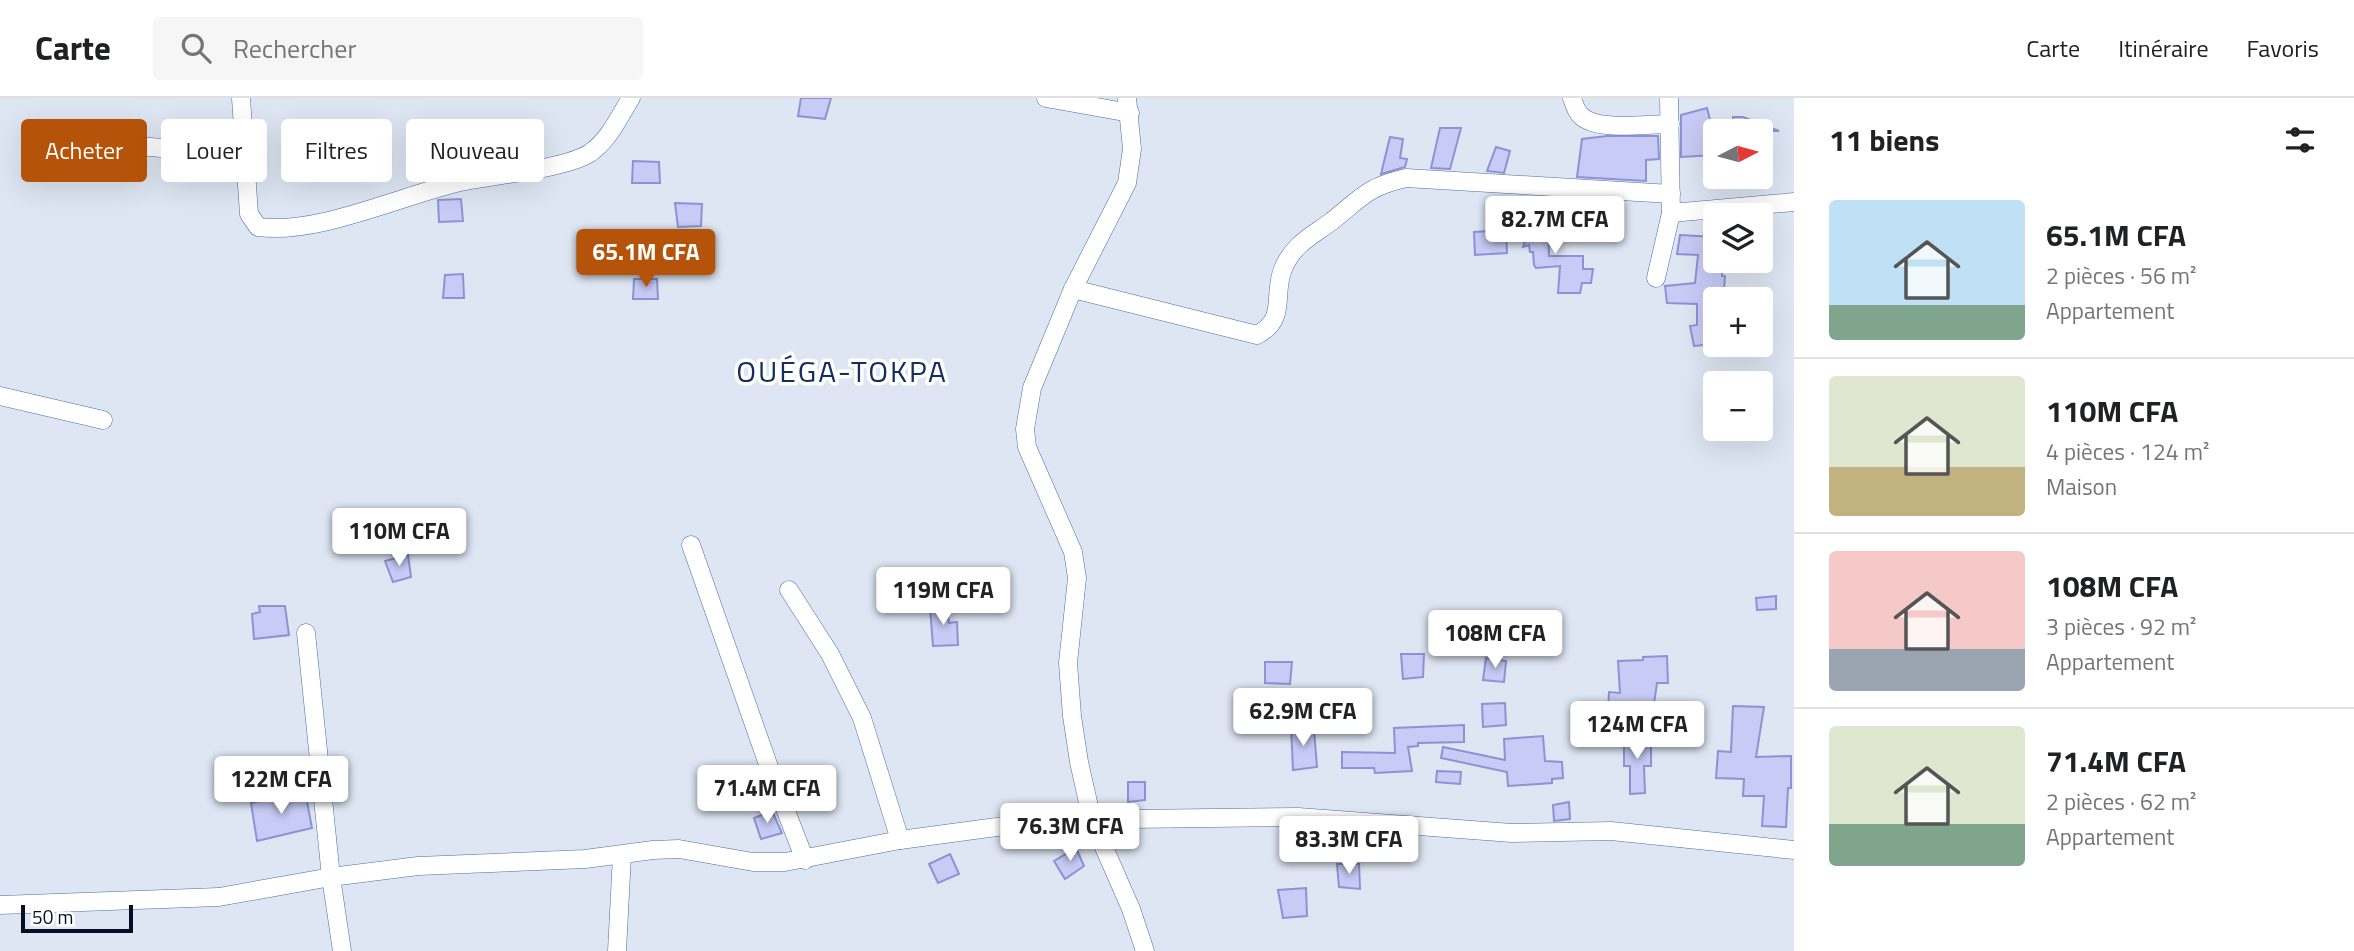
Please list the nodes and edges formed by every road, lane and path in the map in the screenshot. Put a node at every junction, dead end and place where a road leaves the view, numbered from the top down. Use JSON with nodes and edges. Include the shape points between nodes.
{"nodes":[{"id":1,"x":241,"y":98,"type":"edge"},
{"id":2,"x":631,"y":98,"type":"edge"},
{"id":3,"x":1046,"y":98,"type":"edge"},
{"id":4,"x":1572,"y":98,"type":"edge"},
{"id":5,"x":1669,"y":98,"type":"edge"},
{"id":6,"x":1128,"y":105,"type":"edge"},
{"id":7,"x":242,"y":119,"type":"edge"},
{"id":8,"x":1670,"y":124,"type":"junction"},
{"id":9,"x":247,"y":182,"type":"edge"},
{"id":10,"x":1794,"y":202,"type":"edge"},
{"id":11,"x":1671,"y":204,"type":"junction"},
{"id":12,"x":1656,"y":278,"type":"dead end"},
{"id":13,"x":1073,"y":289,"type":"junction"},
{"id":14,"x":0,"y":396,"type":"edge"},
{"id":15,"x":103,"y":420,"type":"dead end"},
{"id":16,"x":691,"y":545,"type":"dead end"},
{"id":17,"x":789,"y":590,"type":"dead end"},
{"id":18,"x":306,"y":634,"type":"dead end"},
{"id":19,"x":1092,"y":820,"type":"junction"},
{"id":20,"x":900,"y":840,"type":"junction"},
{"id":21,"x":1794,"y":850,"type":"edge"},
{"id":22,"x":622,"y":855,"type":"junction"},
{"id":23,"x":805,"y":860,"type":"junction"},
{"id":24,"x":331,"y":877,"type":"junction"},
{"id":25,"x":0,"y":905,"type":"edge"},
{"id":26,"x":342,"y":951,"type":"edge"},
{"id":27,"x":618,"y":951,"type":"edge"},
{"id":28,"x":1145,"y":951,"type":"edge"}],
"edges":[{"from":1,"to":7,"type":"street"},
{"from":2,"to":9,"type":"street","via":[[609,135],[589,153],[565,163],[438,187],[329,220],[258,227],[249,214]]},
{"from":3,"to":6,"type":"street"},
{"from":4,"to":8,"type":"street","via":[[1587,120],[1608,125]]},
{"from":5,"to":8,"type":"street"},
{"from":6,"to":13,"type":"street","via":[[1132,149],[1127,183]]},
{"from":8,"to":11,"type":"street"},
{"from":10,"to":11,"type":"street"},
{"from":11,"to":12,"type":"street"},
{"from":11,"to":13,"type":"street","via":[[1406,178],[1386,183],[1364,193],[1293,250],[1282,271],[1277,313],[1270,328],[1257,335]]},
{"from":13,"to":19,"type":"street","via":[[1032,388],[1025,429],[1027,447],[1073,552],[1077,578],[1068,663],[1079,762]]},
{"from":14,"to":15,"type":"street"},
{"from":16,"to":23,"type":"street"},
{"from":17,"to":20,"type":"street","via":[[830,654],[862,718]]},
{"from":18,"to":24,"type":"street"},
{"from":19,"to":20,"type":"street","via":[[1048,820]]},
{"from":19,"to":21,"type":"street","via":[[1298,817],[1512,834],[1611,831]]},
{"from":19,"to":28,"type":"street"},
{"from":20,"to":23,"type":"street"},
{"from":22,"to":23,"type":"street","via":[[679,849],[753,862]]},
{"from":22,"to":24,"type":"street","via":[[418,866]]},
{"from":22,"to":27,"type":"street"},
{"from":24,"to":25,"type":"street","via":[[219,897]]},
{"from":24,"to":26,"type":"street"}]}
